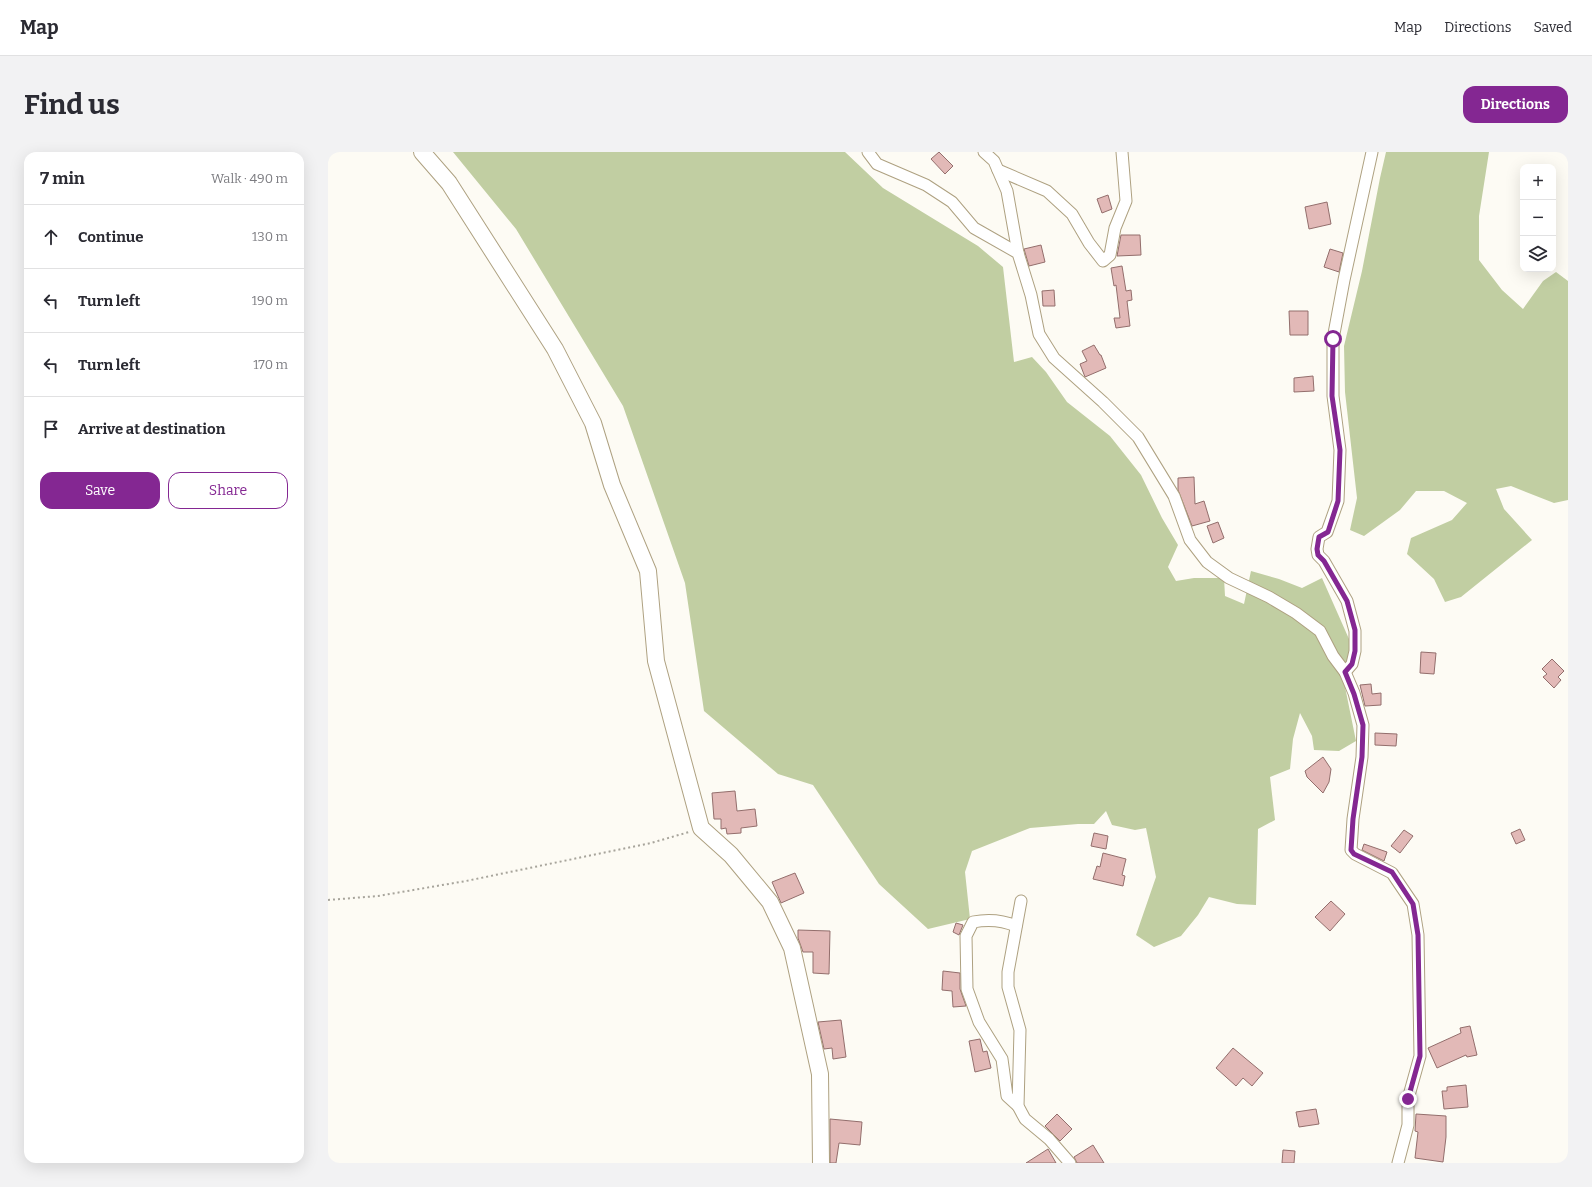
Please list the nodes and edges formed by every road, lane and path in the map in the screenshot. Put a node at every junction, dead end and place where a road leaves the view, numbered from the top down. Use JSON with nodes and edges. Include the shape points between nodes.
{"nodes":[{"id":1,"x":422,"y":152,"type":"edge"},
{"id":2,"x":868,"y":152,"type":"edge"},
{"id":3,"x":984,"y":152,"type":"edge"},
{"id":4,"x":1122,"y":152,"type":"edge"},
{"id":5,"x":1372,"y":152,"type":"edge"},
{"id":6,"x":998,"y":170,"type":"junction"},
{"id":7,"x":1018,"y":253,"type":"junction"},
{"id":8,"x":1345,"y":672,"type":"junction"},
{"id":9,"x":701,"y":828,"type":"junction"},
{"id":10,"x":328,"y":900,"type":"edge"},
{"id":11,"x":1021,"y":901,"type":"dead end"},
{"id":12,"x":1016,"y":926,"type":"junction"},
{"id":13,"x":1018,"y":1106,"type":"junction"},
{"id":14,"x":821,"y":1163,"type":"edge"},
{"id":15,"x":1070,"y":1163,"type":"edge"},
{"id":16,"x":1398,"y":1163,"type":"edge"}],
"edges":[{"from":1,"to":9,"type":"street","via":[[449,183],[551,343],[593,423],[612,485],[648,571],[656,661]]},
{"from":2,"to":7,"type":"street","via":[[877,164],[926,186],[952,202],[974,228]]},
{"from":3,"to":6,"type":"street","via":[[994,161]]},
{"from":4,"to":6,"type":"street","via":[[1126,201],[1110,255],[1103,261],[1072,214],[1047,191]]},
{"from":5,"to":8,"type":"street","via":[[1333,339],[1332,396],[1340,450],[1338,501],[1328,532],[1319,537],[1317,549],[1318,555],[1347,601],[1355,630],[1352,664]]},
{"from":6,"to":7,"type":"street","via":[[1007,190]]},
{"from":7,"to":8,"type":"street","via":[[1031,295],[1039,334],[1054,358],[1138,437],[1174,496],[1190,540],[1207,562],[1229,578],[1296,613],[1320,631],[1332,656]]},
{"from":8,"to":16,"type":"street","via":[[1363,725],[1362,757],[1351,850],[1354,854],[1392,872],[1413,904],[1418,935],[1420,1056],[1408,1099],[1408,1125]]},
{"from":9,"to":10,"type":"path","via":[[651,843],[466,882],[378,896]]},
{"from":9,"to":14,"type":"street","via":[[731,855],[770,902],[792,948],[820,1074]]},
{"from":11,"to":12,"type":"street"},
{"from":12,"to":13,"type":"street","via":[[1008,987],[1020,1030]]},
{"from":12,"to":13,"type":"street","via":[[1007,922],[973,922],[966,936],[967,990],[979,1022],[1002,1059],[1007,1096]]},
{"from":13,"to":15,"type":"street","via":[[1025,1119],[1049,1139]]}]}
